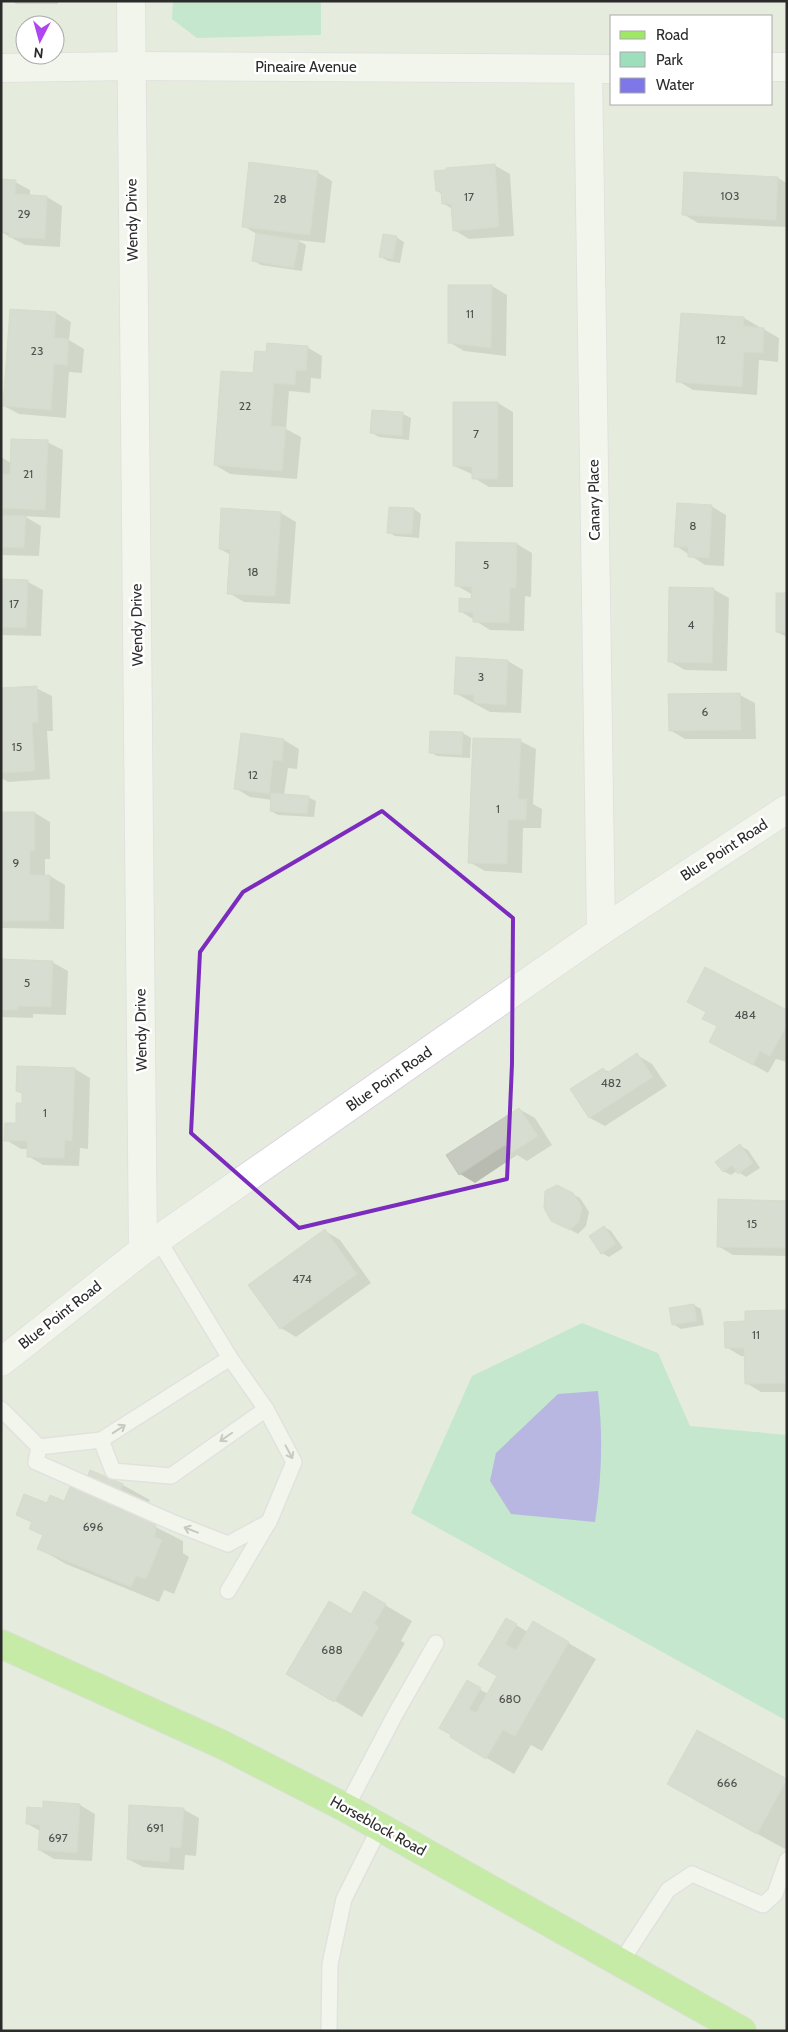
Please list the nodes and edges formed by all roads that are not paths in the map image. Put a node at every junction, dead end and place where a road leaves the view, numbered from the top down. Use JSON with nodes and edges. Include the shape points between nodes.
{"nodes":[{"id":1,"x":131,"y":1,"type":"edge"},
{"id":2,"x":131,"y":66,"type":"junction"},
{"id":3,"x":773,"y":67,"type":"edge"},
{"id":4,"x":787,"y":67,"type":"edge"},
{"id":5,"x":1,"y":68,"type":"edge"},
{"id":6,"x":600,"y":69,"type":"edge"},
{"id":7,"x":787,"y":809,"type":"edge"},
{"id":8,"x":601,"y":931,"type":"junction"},
{"id":9,"x":151,"y":1244,"type":"junction"},
{"id":10,"x":230,"y":1358,"type":"junction"},
{"id":11,"x":1,"y":1362,"type":"edge"},
{"id":12,"x":1,"y":1409,"type":"edge"},
{"id":13,"x":266,"y":1409,"type":"junction"},
{"id":14,"x":102,"y":1440,"type":"junction"},
{"id":15,"x":39,"y":1447,"type":"junction"},
{"id":16,"x":269,"y":1522,"type":"junction"},
{"id":17,"x":228,"y":1591,"type":"dead end"},
{"id":18,"x":436,"y":1642,"type":"dead end"},
{"id":19,"x":1,"y":1644,"type":"edge"},
{"id":20,"x":346,"y":1808,"type":"junction"},
{"id":21,"x":380,"y":1827,"type":"junction"},
{"id":22,"x":787,"y":1860,"type":"edge"},
{"id":23,"x":621,"y":1962,"type":"junction"},
{"id":24,"x":329,"y":2031,"type":"edge"},
{"id":25,"x":742,"y":2031,"type":"edge"}],
"edges":[{"from":1,"to":2,"type":"street","name":"Wendy Drive"},
{"from":2,"to":5,"type":"street","name":"Pineaire Avenue"},
{"from":2,"to":6,"type":"street","name":"Pineaire Avenue"},
{"from":2,"to":9,"type":"street","name":"Wendy Drive"},
{"from":3,"to":4,"type":"street"},
{"from":6,"to":8,"type":"street","name":"Canary Place"},
{"from":7,"to":8,"type":"street","name":"Blue Point Road"},
{"from":8,"to":9,"type":"street","name":"Blue Point Road"},
{"from":9,"to":10,"type":"lane"},
{"from":9,"to":11,"type":"street","name":"Blue Point Road"},
{"from":10,"to":13,"type":"lane"},
{"from":14,"to":10,"type":"lane","one_way":true},
{"from":12,"to":15,"type":"lane"},
{"from":13,"to":14,"type":"lane","one_way":true,"via":[[171,1476],[113,1471]]},
{"from":13,"to":16,"type":"lane","one_way":true,"via":[[294,1462]]},
{"from":14,"to":15,"type":"lane"},
{"from":16,"to":15,"type":"lane","one_way":true,"via":[[228,1544],[36,1462]]},
{"from":16,"to":17,"type":"lane"},
{"from":18,"to":20,"type":"lane"},
{"from":19,"to":20,"type":"main road","name":"Horseblock Road","via":[[223,1744]]},
{"from":20,"to":21,"type":"main road","name":"Horseblock Road"},
{"from":21,"to":23,"type":"main road","name":"Horseblock Road"},
{"from":21,"to":24,"type":"lane","via":[[344,1899],[330,1964]]},
{"from":22,"to":23,"type":"lane","via":[[776,1894],[763,1905],[692,1874],[668,1890]]},
{"from":23,"to":25,"type":"main road","name":"Horseblock Road"}]}
